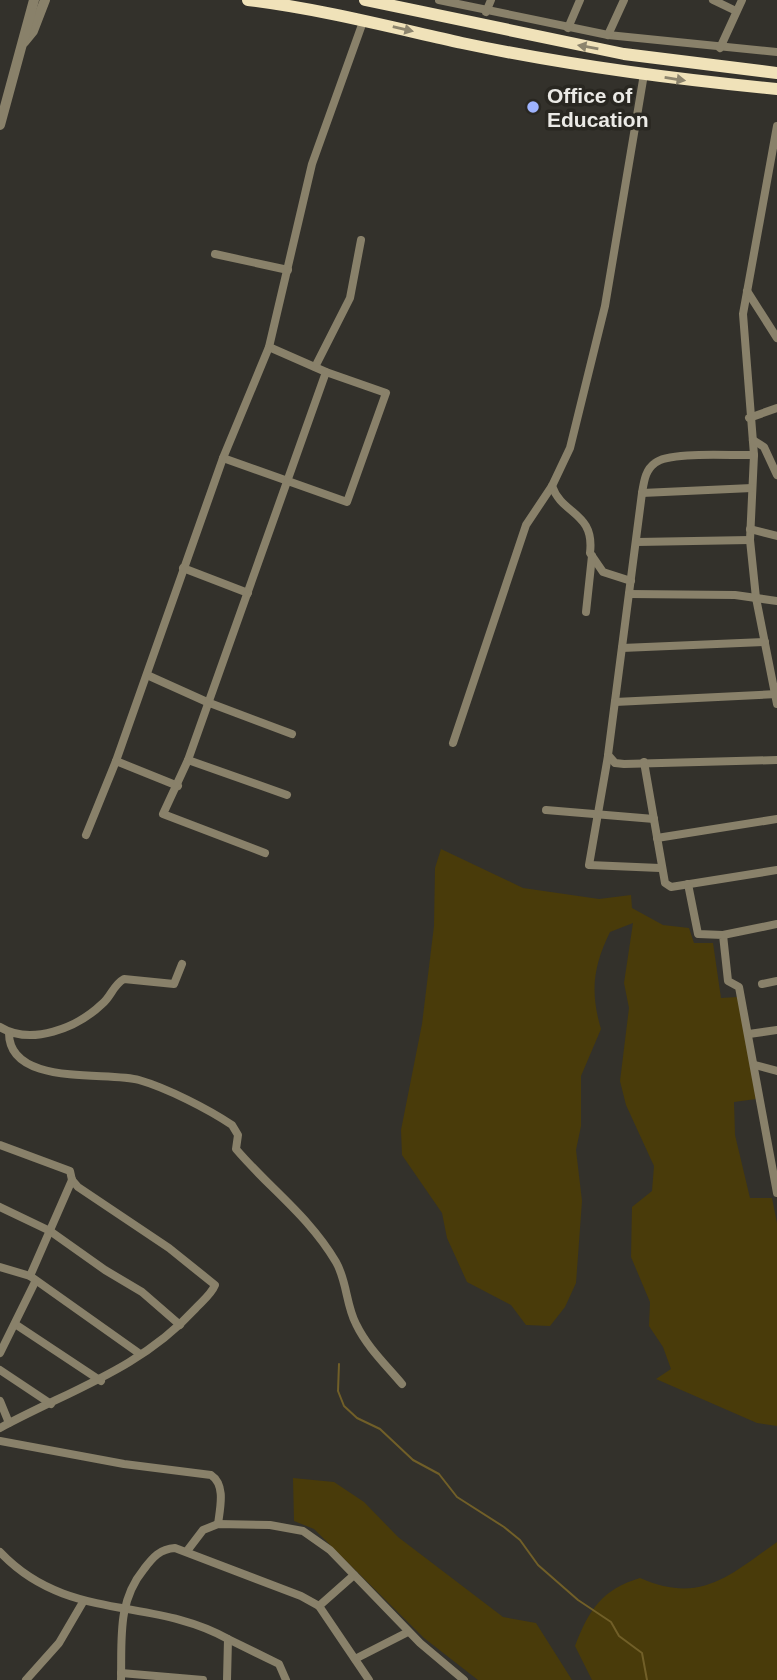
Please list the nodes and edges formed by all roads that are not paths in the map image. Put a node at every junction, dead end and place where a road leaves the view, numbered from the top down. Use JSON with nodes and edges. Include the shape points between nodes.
{"nodes":[{"id":1,"x":34,"y":0,"type":"edge"},
{"id":2,"x":45,"y":0,"type":"edge"},
{"id":3,"x":248,"y":0,"type":"edge"},
{"id":4,"x":269,"y":0,"type":"edge"},
{"id":5,"x":365,"y":0,"type":"edge"},
{"id":6,"x":439,"y":0,"type":"edge"},
{"id":7,"x":491,"y":0,"type":"edge"},
{"id":8,"x":580,"y":0,"type":"edge"},
{"id":9,"x":624,"y":0,"type":"edge"},
{"id":10,"x":713,"y":0,"type":"edge"},
{"id":11,"x":742,"y":0,"type":"edge"},
{"id":12,"x":456,"y":2,"type":"edge"},
{"id":13,"x":288,"y":5,"type":"junction"},
{"id":14,"x":736,"y":11,"type":"junction"},
{"id":15,"x":486,"y":12,"type":"junction"},
{"id":16,"x":364,"y":19,"type":"junction"},
{"id":17,"x":568,"y":28,"type":"junction"},
{"id":18,"x":608,"y":35,"type":"junction"},
{"id":19,"x":24,"y":42,"type":"junction"},
{"id":20,"x":720,"y":48,"type":"junction"},
{"id":21,"x":777,"y":52,"type":"edge"},
{"id":22,"x":645,"y":74,"type":"junction"},
{"id":23,"x":777,"y":74,"type":"edge"},
{"id":24,"x":777,"y":89,"type":"edge"},
{"id":25,"x":0,"y":125,"type":"edge"},
{"id":26,"x":777,"y":126,"type":"edge"},
{"id":27,"x":361,"y":240,"type":"dead end"},
{"id":28,"x":215,"y":254,"type":"dead end"},
{"id":29,"x":288,"y":270,"type":"junction"},
{"id":30,"x":747,"y":291,"type":"junction"},
{"id":31,"x":777,"y":338,"type":"edge"},
{"id":32,"x":269,"y":346,"type":"junction"},
{"id":33,"x":315,"y":367,"type":"junction"},
{"id":34,"x":326,"y":372,"type":"junction"},
{"id":35,"x":777,"y":408,"type":"edge"},
{"id":36,"x":749,"y":418,"type":"junction"},
{"id":37,"x":753,"y":440,"type":"junction"},
{"id":38,"x":754,"y":455,"type":"junction"},
{"id":39,"x":223,"y":458,"type":"junction"},
{"id":40,"x":777,"y":474,"type":"edge"},
{"id":41,"x":287,"y":482,"type":"junction"},
{"id":42,"x":552,"y":486,"type":"junction"},
{"id":43,"x":752,"y":488,"type":"junction"},
{"id":44,"x":642,"y":493,"type":"junction"},
{"id":45,"x":750,"y":529,"type":"junction"},
{"id":46,"x":777,"y":536,"type":"edge"},
{"id":47,"x":750,"y":540,"type":"junction"},
{"id":48,"x":636,"y":542,"type":"junction"},
{"id":49,"x":592,"y":556,"type":"junction"},
{"id":50,"x":183,"y":568,"type":"junction"},
{"id":51,"x":631,"y":582,"type":"junction"},
{"id":52,"x":248,"y":593,"type":"junction"},
{"id":53,"x":629,"y":594,"type":"junction"},
{"id":54,"x":756,"y":598,"type":"junction"},
{"id":55,"x":777,"y":601,"type":"edge"},
{"id":56,"x":586,"y":612,"type":"dead end"},
{"id":57,"x":765,"y":642,"type":"junction"},
{"id":58,"x":622,"y":648,"type":"junction"},
{"id":59,"x":147,"y":675,"type":"junction"},
{"id":60,"x":776,"y":694,"type":"edge"},
{"id":61,"x":207,"y":702,"type":"junction"},
{"id":62,"x":615,"y":702,"type":"junction"},
{"id":63,"x":777,"y":704,"type":"edge"},
{"id":64,"x":292,"y":734,"type":"dead end"},
{"id":65,"x":453,"y":743,"type":"dead end"},
{"id":66,"x":608,"y":755,"type":"junction"},
{"id":67,"x":188,"y":760,"type":"junction"},
{"id":68,"x":777,"y":760,"type":"edge"},
{"id":69,"x":116,"y":761,"type":"junction"},
{"id":70,"x":644,"y":762,"type":"junction"},
{"id":71,"x":178,"y":786,"type":"junction"},
{"id":72,"x":287,"y":795,"type":"dead end"},
{"id":73,"x":546,"y":810,"type":"dead end"},
{"id":74,"x":598,"y":814,"type":"junction"},
{"id":75,"x":654,"y":819,"type":"junction"},
{"id":76,"x":777,"y":819,"type":"edge"},
{"id":77,"x":86,"y":835,"type":"dead end"},
{"id":78,"x":657,"y":838,"type":"junction"},
{"id":79,"x":265,"y":853,"type":"dead end"},
{"id":80,"x":660,"y":868,"type":"junction"},
{"id":81,"x":777,"y":870,"type":"edge"},
{"id":82,"x":688,"y":884,"type":"junction"},
{"id":83,"x":777,"y":924,"type":"edge"},
{"id":84,"x":723,"y":935,"type":"junction"},
{"id":85,"x":182,"y":964,"type":"dead end"},
{"id":86,"x":777,"y":981,"type":"edge"},
{"id":87,"x":762,"y":984,"type":"dead end"},
{"id":88,"x":0,"y":1027,"type":"edge"},
{"id":89,"x":777,"y":1030,"type":"edge"},
{"id":90,"x":9,"y":1033,"type":"junction"},
{"id":91,"x":749,"y":1034,"type":"junction"},
{"id":92,"x":755,"y":1065,"type":"junction"},
{"id":93,"x":777,"y":1071,"type":"edge"},
{"id":94,"x":777,"y":1136,"type":"edge"},
{"id":95,"x":767,"y":1137,"type":"junction"},
{"id":96,"x":0,"y":1145,"type":"edge"},
{"id":97,"x":72,"y":1180,"type":"junction"},
{"id":98,"x":777,"y":1191,"type":"edge"},
{"id":99,"x":0,"y":1207,"type":"edge"},
{"id":100,"x":50,"y":1231,"type":"junction"},
{"id":101,"x":0,"y":1267,"type":"edge"},
{"id":102,"x":33,"y":1279,"type":"junction"},
{"id":103,"x":15,"y":1324,"type":"junction"},
{"id":104,"x":180,"y":1325,"type":"junction"},
{"id":105,"x":0,"y":1353,"type":"edge"},
{"id":106,"x":140,"y":1354,"type":"junction"},
{"id":107,"x":0,"y":1370,"type":"edge"},
{"id":108,"x":101,"y":1381,"type":"junction"},
{"id":109,"x":402,"y":1384,"type":"dead end"},
{"id":110,"x":0,"y":1401,"type":"edge"},
{"id":111,"x":51,"y":1404,"type":"junction"},
{"id":112,"x":9,"y":1423,"type":"junction"},
{"id":113,"x":0,"y":1428,"type":"edge"},
{"id":114,"x":0,"y":1441,"type":"edge"},
{"id":115,"x":218,"y":1524,"type":"junction"},
{"id":116,"x":187,"y":1551,"type":"junction"},
{"id":117,"x":0,"y":1552,"type":"edge"},
{"id":118,"x":354,"y":1575,"type":"junction"},
{"id":119,"x":83,"y":1602,"type":"junction"},
{"id":120,"x":320,"y":1606,"type":"junction"},
{"id":121,"x":122,"y":1610,"type":"junction"},
{"id":122,"x":408,"y":1632,"type":"junction"},
{"id":123,"x":228,"y":1639,"type":"junction"},
{"id":124,"x":355,"y":1659,"type":"junction"},
{"id":125,"x":121,"y":1677,"type":"edge"},
{"id":126,"x":461,"y":1678,"type":"edge"},
{"id":127,"x":26,"y":1680,"type":"edge"},
{"id":128,"x":203,"y":1680,"type":"edge"},
{"id":129,"x":227,"y":1680,"type":"edge"},
{"id":130,"x":286,"y":1680,"type":"edge"},
{"id":131,"x":369,"y":1680,"type":"edge"},
{"id":132,"x":448,"y":1680,"type":"edge"}],
"edges":[{"from":1,"to":19,"type":"street"},
{"from":2,"to":19,"type":"street"},
{"from":3,"to":13,"type":"highway"},
{"from":4,"to":13,"type":"highway"},
{"from":23,"to":5,"type":"highway","one_way":true,"via":[[625,54]]},
{"from":6,"to":12,"type":"street"},
{"from":7,"to":15,"type":"street"},
{"from":8,"to":17,"type":"street"},
{"from":9,"to":18,"type":"street"},
{"from":10,"to":14,"type":"street"},
{"from":11,"to":14,"type":"street"},
{"from":12,"to":15,"type":"street"},
{"from":13,"to":16,"type":"highway"},
{"from":14,"to":20,"type":"street"},
{"from":15,"to":17,"type":"street"},
{"from":16,"to":22,"type":"highway","one_way":true,"via":[[551,60]]},
{"from":16,"to":29,"type":"street","via":[[312,164]]},
{"from":17,"to":18,"type":"street"},
{"from":18,"to":20,"type":"street"},
{"from":19,"to":25,"type":"street"},
{"from":20,"to":21,"type":"street"},
{"from":22,"to":24,"type":"highway","one_way":true},
{"from":22,"to":42,"type":"street","via":[[606,306],[570,448]]},
{"from":26,"to":30,"type":"street"},
{"from":27,"to":33,"type":"street","via":[[350,298]]},
{"from":28,"to":29,"type":"street"},
{"from":29,"to":32,"type":"street"},
{"from":30,"to":31,"type":"street"},
{"from":30,"to":36,"type":"street","via":[[743,330]]},
{"from":32,"to":33,"type":"street"},
{"from":32,"to":39,"type":"street"},
{"from":33,"to":34,"type":"street"},
{"from":34,"to":41,"type":"street"},
{"from":34,"to":41,"type":"street","via":[[386,393],[347,502]]},
{"from":35,"to":36,"type":"street"},
{"from":36,"to":37,"type":"street"},
{"from":37,"to":38,"type":"street"},
{"from":37,"to":40,"type":"street","via":[[764,447]]},
{"from":38,"to":43,"type":"street"},
{"from":38,"to":44,"type":"street","via":[[662,459],[649,470]]},
{"from":39,"to":41,"type":"street"},
{"from":39,"to":50,"type":"street"},
{"from":41,"to":52,"type":"street"},
{"from":42,"to":49,"type":"street","via":[[587,526]]},
{"from":42,"to":65,"type":"street","via":[[526,525]]},
{"from":43,"to":44,"type":"street"},
{"from":43,"to":45,"type":"street"},
{"from":44,"to":48,"type":"street"},
{"from":45,"to":46,"type":"street"},
{"from":45,"to":47,"type":"street"},
{"from":47,"to":48,"type":"street"},
{"from":47,"to":54,"type":"street"},
{"from":48,"to":51,"type":"street"},
{"from":49,"to":51,"type":"street","via":[[603,572]]},
{"from":49,"to":56,"type":"street"},
{"from":50,"to":52,"type":"street"},
{"from":50,"to":59,"type":"street"},
{"from":51,"to":53,"type":"street"},
{"from":52,"to":61,"type":"street"},
{"from":53,"to":54,"type":"street"},
{"from":53,"to":58,"type":"street"},
{"from":54,"to":55,"type":"street"},
{"from":54,"to":57,"type":"street"},
{"from":57,"to":58,"type":"street"},
{"from":57,"to":60,"type":"street"},
{"from":58,"to":62,"type":"street"},
{"from":59,"to":61,"type":"street"},
{"from":59,"to":69,"type":"street"},
{"from":60,"to":62,"type":"street"},
{"from":60,"to":63,"type":"street"},
{"from":61,"to":64,"type":"street"},
{"from":61,"to":67,"type":"street"},
{"from":62,"to":66,"type":"street"},
{"from":66,"to":70,"type":"street","via":[[615,763]]},
{"from":66,"to":74,"type":"street"},
{"from":67,"to":71,"type":"street"},
{"from":67,"to":72,"type":"street"},
{"from":68,"to":70,"type":"street"},
{"from":69,"to":71,"type":"street"},
{"from":69,"to":77,"type":"street"},
{"from":70,"to":75,"type":"street"},
{"from":71,"to":79,"type":"street","via":[[163,814]]},
{"from":73,"to":74,"type":"street"},
{"from":74,"to":75,"type":"street"},
{"from":74,"to":80,"type":"street","via":[[589,865]]},
{"from":75,"to":78,"type":"street"},
{"from":76,"to":78,"type":"street"},
{"from":78,"to":80,"type":"street"},
{"from":80,"to":82,"type":"street","via":[[671,887]]},
{"from":81,"to":82,"type":"street"},
{"from":82,"to":84,"type":"street","via":[[698,934]]},
{"from":83,"to":84,"type":"street"},
{"from":84,"to":91,"type":"street","via":[[728,981],[739,987]]},
{"from":85,"to":90,"type":"street","via":[[178,979],[169,986],[124,979],[93,1011],[53,1031],[38,1036]]},
{"from":86,"to":87,"type":"street"},
{"from":88,"to":90,"type":"street"},
{"from":89,"to":91,"type":"street"},
{"from":90,"to":109,"type":"street","via":[[9,1043],[18,1056],[34,1065],[76,1077],[143,1081],[232,1125],[238,1133],[236,1149],[287,1198],[337,1264],[355,1323]]},
{"from":91,"to":92,"type":"street"},
{"from":92,"to":93,"type":"street"},
{"from":92,"to":95,"type":"street"},
{"from":94,"to":95,"type":"street"},
{"from":95,"to":98,"type":"street"},
{"from":96,"to":97,"type":"street","via":[[70,1171]]},
{"from":97,"to":100,"type":"street"},
{"from":97,"to":104,"type":"street","via":[[212,1281],[214,1289]]},
{"from":99,"to":100,"type":"street"},
{"from":100,"to":102,"type":"street"},
{"from":100,"to":104,"type":"street","via":[[142,1292]]},
{"from":101,"to":102,"type":"street"},
{"from":102,"to":103,"type":"street"},
{"from":102,"to":106,"type":"street"},
{"from":103,"to":105,"type":"street"},
{"from":103,"to":108,"type":"street"},
{"from":104,"to":106,"type":"street"},
{"from":106,"to":108,"type":"street"},
{"from":107,"to":111,"type":"street"},
{"from":108,"to":111,"type":"street"},
{"from":110,"to":112,"type":"street"},
{"from":111,"to":112,"type":"street"},
{"from":112,"to":113,"type":"street"},
{"from":114,"to":115,"type":"street","via":[[214,1476],[220,1488]]},
{"from":115,"to":116,"type":"street","via":[[203,1530]]},
{"from":115,"to":118,"type":"street","via":[[303,1531],[317,1538]]},
{"from":116,"to":120,"type":"street"},
{"from":116,"to":121,"type":"street","via":[[167,1549],[154,1557],[137,1577]]},
{"from":117,"to":119,"type":"street","via":[[35,1580]]},
{"from":118,"to":120,"type":"street"},
{"from":118,"to":122,"type":"street"},
{"from":119,"to":121,"type":"street"},
{"from":119,"to":127,"type":"street","via":[[59,1643]]},
{"from":120,"to":124,"type":"street"},
{"from":121,"to":123,"type":"street","via":[[189,1622]]},
{"from":121,"to":125,"type":"street"},
{"from":122,"to":124,"type":"street"},
{"from":122,"to":126,"type":"street"},
{"from":123,"to":129,"type":"street"},
{"from":123,"to":130,"type":"street","via":[[279,1664]]},
{"from":124,"to":131,"type":"street"},
{"from":125,"to":128,"type":"street"},
{"from":126,"to":132,"type":"street"}]}
